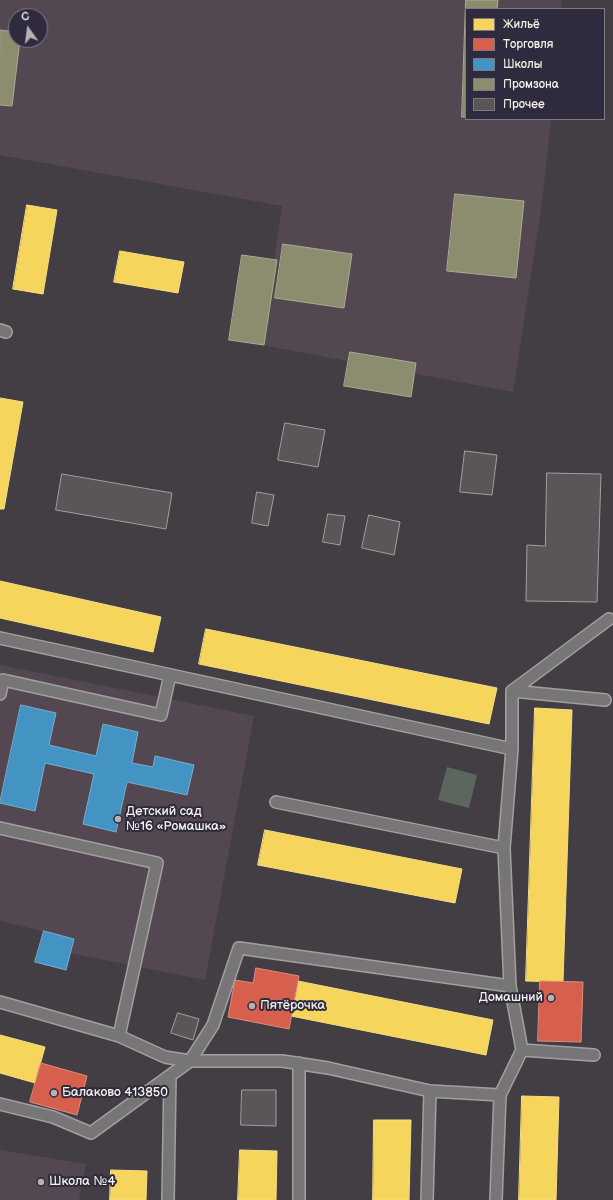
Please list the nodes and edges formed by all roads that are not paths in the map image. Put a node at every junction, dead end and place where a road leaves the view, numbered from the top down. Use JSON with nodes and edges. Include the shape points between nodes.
{"nodes":[{"id":1,"x":609,"y":619,"type":"dead end"},
{"id":2,"x":0,"y":638,"type":"edge"},
{"id":3,"x":170,"y":675,"type":"junction"},
{"id":4,"x":512,"y":691,"type":"junction"},
{"id":5,"x":0,"y":694,"type":"edge"},
{"id":6,"x":605,"y":700,"type":"dead end"},
{"id":7,"x":512,"y":749,"type":"junction"},
{"id":8,"x":276,"y":802,"type":"dead end"},
{"id":9,"x":0,"y":828,"type":"edge"},
{"id":10,"x":504,"y":848,"type":"junction"},
{"id":11,"x":510,"y":986,"type":"junction"},
{"id":12,"x":0,"y":1002,"type":"edge"},
{"id":13,"x":119,"y":1036,"type":"junction"},
{"id":14,"x":522,"y":1050,"type":"junction"},
{"id":15,"x":594,"y":1055,"type":"dead end"},
{"id":16,"x":190,"y":1061,"type":"junction"},
{"id":17,"x":299,"y":1063,"type":"junction"},
{"id":18,"x":170,"y":1076,"type":"junction"},
{"id":19,"x":430,"y":1091,"type":"junction"},
{"id":20,"x":500,"y":1095,"type":"junction"},
{"id":21,"x":0,"y":1104,"type":"edge"},
{"id":22,"x":168,"y":1200,"type":"edge"},
{"id":23,"x":298,"y":1200,"type":"edge"},
{"id":24,"x":427,"y":1200,"type":"edge"},
{"id":25,"x":496,"y":1200,"type":"edge"}],
"edges":[{"from":1,"to":4,"type":"lane"},
{"from":2,"to":3,"type":"lane"},
{"from":3,"to":5,"type":"lane","via":[[161,715],[3,680]]},
{"from":3,"to":7,"type":"lane"},
{"from":4,"to":6,"type":"lane"},
{"from":4,"to":7,"type":"lane"},
{"from":7,"to":10,"type":"lane"},
{"from":8,"to":10,"type":"lane"},
{"from":9,"to":13,"type":"lane","via":[[158,863]]},
{"from":10,"to":11,"type":"lane"},
{"from":11,"to":14,"type":"lane"},
{"from":11,"to":16,"type":"lane","via":[[240,948],[214,1025]]},
{"from":12,"to":13,"type":"lane"},
{"from":13,"to":16,"type":"lane","via":[[165,1058]]},
{"from":14,"to":15,"type":"lane"},
{"from":14,"to":20,"type":"lane"},
{"from":16,"to":17,"type":"lane"},
{"from":16,"to":18,"type":"lane"},
{"from":17,"to":19,"type":"lane"},
{"from":17,"to":23,"type":"lane"},
{"from":18,"to":21,"type":"lane","via":[[91,1133],[53,1117]]},
{"from":18,"to":22,"type":"lane"},
{"from":19,"to":20,"type":"lane"},
{"from":19,"to":24,"type":"lane"},
{"from":20,"to":25,"type":"lane"}]}
